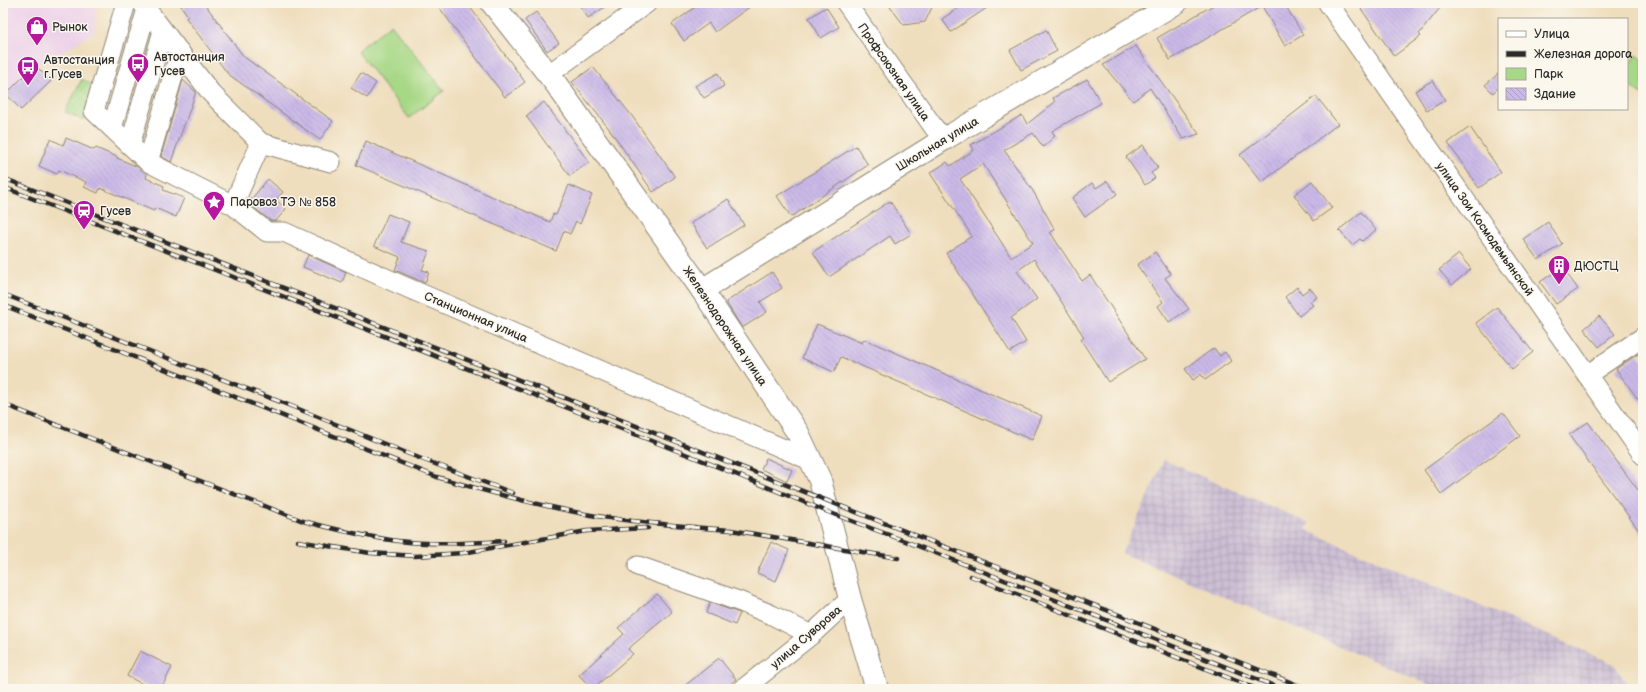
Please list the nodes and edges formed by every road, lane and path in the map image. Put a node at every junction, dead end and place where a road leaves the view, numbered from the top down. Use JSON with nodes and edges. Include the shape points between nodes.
{"nodes":[{"id":1,"x":126,"y":3,"type":"edge"},
{"id":2,"x":492,"y":3,"type":"edge"},
{"id":3,"x":647,"y":3,"type":"edge"},
{"id":4,"x":846,"y":3,"type":"edge"},
{"id":5,"x":1176,"y":3,"type":"edge"},
{"id":6,"x":1328,"y":3,"type":"edge"},
{"id":7,"x":144,"y":6,"type":"edge"},
{"id":8,"x":163,"y":31,"type":"junction"},
{"id":9,"x":180,"y":52,"type":"junction"},
{"id":10,"x":549,"y":74,"type":"junction"},
{"id":11,"x":112,"y":128,"type":"junction"},
{"id":12,"x":946,"y":138,"type":"junction"},
{"id":13,"x":261,"y":143,"type":"junction"},
{"id":14,"x":130,"y":145,"type":"junction"},
{"id":15,"x":148,"y":162,"type":"junction"},
{"id":16,"x":331,"y":162,"type":"dead end"},
{"id":17,"x":233,"y":205,"type":"junction"},
{"id":18,"x":702,"y":290,"type":"junction"},
{"id":19,"x":1643,"y":337,"type":"edge"},
{"id":20,"x":1587,"y":375,"type":"junction"},
{"id":21,"x":1643,"y":455,"type":"edge"},
{"id":22,"x":812,"y":461,"type":"junction"},
{"id":23,"x":638,"y":566,"type":"dead end"},
{"id":24,"x":850,"y":599,"type":"junction"},
{"id":25,"x":811,"y":635,"type":"junction"},
{"id":26,"x":743,"y":689,"type":"edge"},
{"id":27,"x":877,"y":689,"type":"edge"}],
"edges":[{"from":1,"to":11,"type":"street","name":"Станционная улица","via":[[94,111]]},
{"from":2,"to":10,"type":"main road","name":"Железнодорожная улица"},
{"from":3,"to":10,"type":"street"},
{"from":4,"to":12,"type":"street","name":"Профсоюзная улица","via":[[935,129]]},
{"from":5,"to":12,"type":"main road","name":"Школьная улица"},
{"from":6,"to":20,"type":"street","name":"улица Зои Космодемьянской"},
{"from":7,"to":8,"type":"street"},
{"from":7,"to":11,"type":"street"},
{"from":8,"to":9,"type":"street"},
{"from":8,"to":14,"type":"street"},
{"from":9,"to":13,"type":"street","via":[[211,93]]},
{"from":9,"to":15,"type":"street"},
{"from":10,"to":18,"type":"main road","name":"Железнодорожная улица"},
{"from":11,"to":14,"type":"street","name":"Станционная улица"},
{"from":12,"to":18,"type":"main road","name":"Школьная улица"},
{"from":13,"to":16,"type":"street"},
{"from":13,"to":17,"type":"street"},
{"from":14,"to":15,"type":"street","name":"Станционная улица"},
{"from":15,"to":17,"type":"street","name":"Станционная улица"},
{"from":17,"to":22,"type":"street","name":"Станционная улица","via":[[266,232],[284,232],[401,285]]},
{"from":18,"to":22,"type":"main road","name":"Железнодорожная улица","via":[[798,433]]},
{"from":19,"to":20,"type":"street"},
{"from":20,"to":21,"type":"street","name":"улица Зои Космодемьянской"},
{"from":22,"to":24,"type":"main road","name":"Железнодорожная улица","via":[[820,480]]},
{"from":23,"to":25,"type":"street","via":[[740,602]]},
{"from":24,"to":25,"type":"street","name":"улица Суворова"},
{"from":24,"to":27,"type":"main road","name":"Железнодорожная улица"},
{"from":25,"to":26,"type":"street","name":"улица Суворова"}]}
